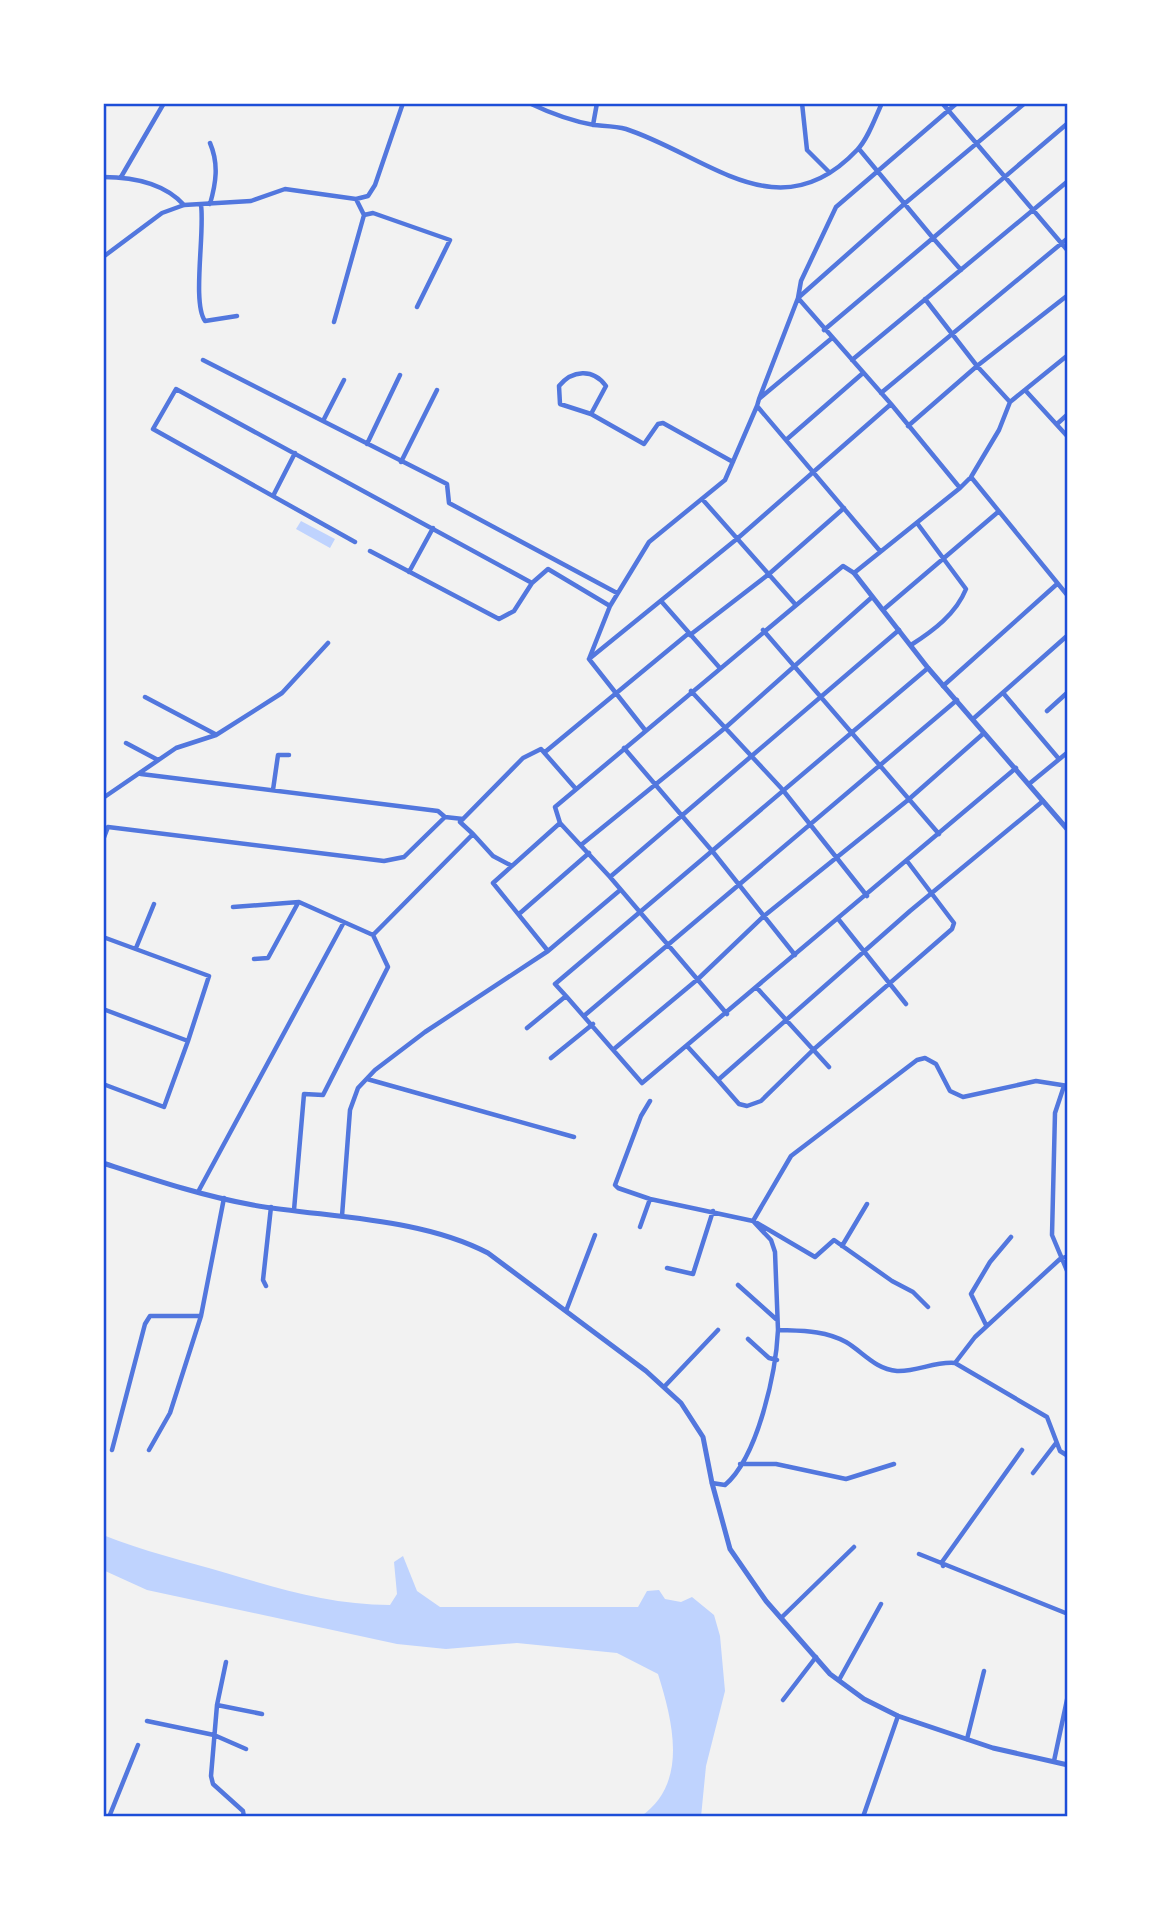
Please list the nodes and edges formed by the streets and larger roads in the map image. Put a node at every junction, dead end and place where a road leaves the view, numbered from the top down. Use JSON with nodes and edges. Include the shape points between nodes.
{"nodes":[{"id":1,"x":164,"y":103,"type":"edge"},
{"id":2,"x":403,"y":103,"type":"edge"},
{"id":3,"x":529,"y":103,"type":"edge"},
{"id":4,"x":597,"y":103,"type":"edge"},
{"id":5,"x":802,"y":103,"type":"edge"},
{"id":6,"x":882,"y":103,"type":"edge"},
{"id":7,"x":942,"y":103,"type":"edge"},
{"id":8,"x":957,"y":103,"type":"edge"},
{"id":9,"x":1025,"y":103,"type":"edge"},
{"id":10,"x":948,"y":110,"type":"junction"},
{"id":11,"x":1068,"y":122,"type":"edge"},
{"id":12,"x":593,"y":125,"type":"junction"},
{"id":13,"x":209,"y":143,"type":"dead end"},
{"id":14,"x":977,"y":143,"type":"junction"},
{"id":15,"x":859,"y":149,"type":"junction"},
{"id":16,"x":829,"y":172,"type":"junction"},
{"id":17,"x":878,"y":173,"type":"junction"},
{"id":18,"x":103,"y":177,"type":"edge"},
{"id":19,"x":121,"y":177,"type":"junction"},
{"id":20,"x":1006,"y":177,"type":"junction"},
{"id":21,"x":1068,"y":181,"type":"edge"},
{"id":22,"x":356,"y":199,"type":"junction"},
{"id":23,"x":210,"y":204,"type":"junction"},
{"id":24,"x":184,"y":205,"type":"junction"},
{"id":25,"x":201,"y":205,"type":"junction"},
{"id":26,"x":903,"y":205,"type":"junction"},
{"id":27,"x":1034,"y":209,"type":"junction"},
{"id":28,"x":364,"y":215,"type":"junction"},
{"id":29,"x":933,"y":238,"type":"junction"},
{"id":30,"x":1068,"y":238,"type":"edge"},
{"id":31,"x":1062,"y":243,"type":"junction"},
{"id":32,"x":1068,"y":251,"type":"edge"},
{"id":33,"x":103,"y":257,"type":"edge"},
{"id":34,"x":961,"y":270,"type":"junction"},
{"id":35,"x":1068,"y":295,"type":"edge"},
{"id":36,"x":799,"y":298,"type":"junction"},
{"id":37,"x":925,"y":299,"type":"junction"},
{"id":38,"x":417,"y":307,"type":"dead end"},
{"id":39,"x":237,"y":316,"type":"dead end"},
{"id":40,"x":334,"y":322,"type":"dead end"},
{"id":41,"x":824,"y":330,"type":"junction"},
{"id":42,"x":953,"y":333,"type":"junction"},
{"id":43,"x":832,"y":338,"type":"junction"},
{"id":44,"x":1068,"y":355,"type":"edge"},
{"id":45,"x":204,"y":360,"type":"dead end"},
{"id":46,"x":852,"y":360,"type":"junction"},
{"id":47,"x":977,"y":366,"type":"junction"},
{"id":48,"x":863,"y":373,"type":"junction"},
{"id":49,"x":400,"y":374,"type":"dead end"},
{"id":50,"x":344,"y":380,"type":"dead end"},
{"id":51,"x":437,"y":390,"type":"dead end"},
{"id":52,"x":1025,"y":390,"type":"junction"},
{"id":53,"x":881,"y":393,"type":"junction"},
{"id":54,"x":759,"y":399,"type":"junction"},
{"id":55,"x":1010,"y":402,"type":"junction"},
{"id":56,"x":891,"y":404,"type":"junction"},
{"id":57,"x":757,"y":406,"type":"junction"},
{"id":58,"x":592,"y":414,"type":"junction"},
{"id":59,"x":1068,"y":414,"type":"edge"},
{"id":60,"x":323,"y":421,"type":"junction"},
{"id":61,"x":1057,"y":424,"type":"junction"},
{"id":62,"x":908,"y":426,"type":"junction"},
{"id":63,"x":1068,"y":437,"type":"edge"},
{"id":64,"x":786,"y":440,"type":"junction"},
{"id":65,"x":367,"y":444,"type":"junction"},
{"id":66,"x":295,"y":453,"type":"junction"},
{"id":67,"x":401,"y":462,"type":"junction"},
{"id":68,"x":733,"y":462,"type":"junction"},
{"id":69,"x":814,"y":473,"type":"junction"},
{"id":70,"x":971,"y":477,"type":"junction"},
{"id":71,"x":960,"y":488,"type":"junction"},
{"id":72,"x":273,"y":496,"type":"junction"},
{"id":73,"x":703,"y":500,"type":"junction"},
{"id":74,"x":844,"y":508,"type":"junction"},
{"id":75,"x":998,"y":512,"type":"junction"},
{"id":76,"x":916,"y":523,"type":"junction"},
{"id":77,"x":433,"y":528,"type":"junction"},
{"id":78,"x":738,"y":538,"type":"junction"},
{"id":79,"x":355,"y":542,"type":"dead end"},
{"id":80,"x":370,"y":551,"type":"dead end"},
{"id":81,"x":880,"y":551,"type":"junction"},
{"id":82,"x":944,"y":559,"type":"junction"},
{"id":83,"x":409,"y":572,"type":"junction"},
{"id":84,"x":854,"y":573,"type":"junction"},
{"id":85,"x":769,"y":574,"type":"junction"},
{"id":86,"x":532,"y":583,"type":"junction"},
{"id":87,"x":1057,"y":584,"type":"junction"},
{"id":88,"x":617,"y":593,"type":"junction"},
{"id":89,"x":1068,"y":596,"type":"edge"},
{"id":90,"x":871,"y":598,"type":"junction"},
{"id":91,"x":660,"y":601,"type":"junction"},
{"id":92,"x":795,"y":604,"type":"junction"},
{"id":93,"x":610,"y":606,"type":"junction"},
{"id":94,"x":883,"y":610,"type":"junction"},
{"id":95,"x":763,"y":630,"type":"junction"},
{"id":96,"x":900,"y":630,"type":"junction"},
{"id":97,"x":690,"y":634,"type":"junction"},
{"id":98,"x":1068,"y":635,"type":"edge"},
{"id":99,"x":328,"y":643,"type":"dead end"},
{"id":100,"x":911,"y":645,"type":"junction"},
{"id":101,"x":589,"y":659,"type":"junction"},
{"id":102,"x":794,"y":666,"type":"junction"},
{"id":103,"x":719,"y":667,"type":"junction"},
{"id":104,"x":928,"y":668,"type":"junction"},
{"id":105,"x":943,"y":686,"type":"junction"},
{"id":106,"x":691,"y":691,"type":"junction"},
{"id":107,"x":1068,"y":692,"type":"edge"},
{"id":108,"x":616,"y":694,"type":"junction"},
{"id":109,"x":1004,"y":694,"type":"junction"},
{"id":110,"x":145,"y":697,"type":"dead end"},
{"id":111,"x":822,"y":698,"type":"junction"},
{"id":112,"x":957,"y":700,"type":"junction"},
{"id":113,"x":1047,"y":711,"type":"dead end"},
{"id":114,"x":973,"y":719,"type":"junction"},
{"id":115,"x":724,"y":728,"type":"junction"},
{"id":116,"x":646,"y":730,"type":"junction"},
{"id":117,"x":851,"y":732,"type":"junction"},
{"id":118,"x":984,"y":733,"type":"junction"},
{"id":119,"x":216,"y":735,"type":"junction"},
{"id":120,"x":126,"y":743,"type":"dead end"},
{"id":121,"x":624,"y":748,"type":"junction"},
{"id":122,"x":545,"y":752,"type":"junction"},
{"id":123,"x":1068,"y":752,"type":"edge"},
{"id":124,"x":289,"y":755,"type":"dead end"},
{"id":125,"x":752,"y":757,"type":"junction"},
{"id":126,"x":1059,"y":759,"type":"junction"},
{"id":127,"x":158,"y":760,"type":"junction"},
{"id":128,"x":881,"y":765,"type":"junction"},
{"id":129,"x":1016,"y":768,"type":"junction"},
{"id":130,"x":141,"y":774,"type":"junction"},
{"id":131,"x":1029,"y":784,"type":"junction"},
{"id":132,"x":654,"y":785,"type":"junction"},
{"id":133,"x":576,"y":789,"type":"junction"},
{"id":134,"x":782,"y":789,"type":"junction"},
{"id":135,"x":273,"y":790,"type":"junction"},
{"id":136,"x":103,"y":798,"type":"edge"},
{"id":137,"x":908,"y":800,"type":"junction"},
{"id":138,"x":1043,"y":801,"type":"junction"},
{"id":139,"x":680,"y":814,"type":"junction"},
{"id":140,"x":445,"y":817,"type":"junction"},
{"id":141,"x":463,"y":818,"type":"junction"},
{"id":142,"x":560,"y":823,"type":"junction"},
{"id":143,"x":810,"y":825,"type":"junction"},
{"id":144,"x":105,"y":827,"type":"edge"},
{"id":145,"x":1068,"y":830,"type":"edge"},
{"id":146,"x":473,"y":834,"type":"junction"},
{"id":147,"x":939,"y":834,"type":"junction"},
{"id":148,"x":103,"y":839,"type":"edge"},
{"id":149,"x":581,"y":845,"type":"junction"},
{"id":150,"x":712,"y":852,"type":"junction"},
{"id":151,"x":589,"y":853,"type":"junction"},
{"id":152,"x":835,"y":856,"type":"junction"},
{"id":153,"x":907,"y":861,"type":"junction"},
{"id":154,"x":512,"y":866,"type":"junction"},
{"id":155,"x":610,"y":877,"type":"junction"},
{"id":156,"x":739,"y":886,"type":"junction"},
{"id":157,"x":619,"y":891,"type":"junction"},
{"id":158,"x":933,"y":893,"type":"junction"},
{"id":159,"x":867,"y":896,"type":"junction"},
{"id":160,"x":299,"y":902,"type":"junction"},
{"id":161,"x":154,"y":904,"type":"dead end"},
{"id":162,"x":233,"y":907,"type":"dead end"},
{"id":163,"x":519,"y":914,"type":"junction"},
{"id":164,"x":639,"y":914,"type":"junction"},
{"id":165,"x":764,"y":916,"type":"junction"},
{"id":166,"x":839,"y":919,"type":"junction"},
{"id":167,"x":344,"y":922,"type":"junction"},
{"id":168,"x":373,"y":935,"type":"junction"},
{"id":169,"x":103,"y":937,"type":"edge"},
{"id":170,"x":669,"y":944,"type":"junction"},
{"id":171,"x":136,"y":948,"type":"junction"},
{"id":172,"x":548,"y":951,"type":"junction"},
{"id":173,"x":865,"y":953,"type":"junction"},
{"id":174,"x":795,"y":956,"type":"junction"},
{"id":175,"x":254,"y":959,"type":"dead end"},
{"id":176,"x":698,"y":979,"type":"junction"},
{"id":177,"x":891,"y":984,"type":"junction"},
{"id":178,"x":757,"y":988,"type":"junction"},
{"id":179,"x":566,"y":996,"type":"junction"},
{"id":180,"x":906,"y":1004,"type":"dead end"},
{"id":181,"x":103,"y":1009,"type":"edge"},
{"id":182,"x":727,"y":1014,"type":"junction"},
{"id":183,"x":585,"y":1015,"type":"junction"},
{"id":184,"x":787,"y":1021,"type":"junction"},
{"id":185,"x":593,"y":1024,"type":"junction"},
{"id":186,"x":527,"y":1028,"type":"dead end"},
{"id":187,"x":188,"y":1041,"type":"junction"},
{"id":188,"x":687,"y":1046,"type":"junction"},
{"id":189,"x":614,"y":1049,"type":"junction"},
{"id":190,"x":813,"y":1050,"type":"junction"},
{"id":191,"x":551,"y":1058,"type":"dead end"},
{"id":192,"x":829,"y":1067,"type":"dead end"},
{"id":193,"x":367,"y":1079,"type":"junction"},
{"id":194,"x":718,"y":1080,"type":"junction"},
{"id":195,"x":103,"y":1084,"type":"edge"},
{"id":196,"x":1066,"y":1086,"type":"edge"},
{"id":197,"x":650,"y":1101,"type":"dead end"},
{"id":198,"x":574,"y":1137,"type":"dead end"},
{"id":199,"x":103,"y":1163,"type":"edge"},
{"id":200,"x":198,"y":1192,"type":"junction"},
{"id":201,"x":224,"y":1198,"type":"junction"},
{"id":202,"x":650,"y":1199,"type":"junction"},
{"id":203,"x":867,"y":1204,"type":"dead end"},
{"id":204,"x":271,"y":1207,"type":"junction"},
{"id":205,"x":294,"y":1210,"type":"junction"},
{"id":206,"x":713,"y":1211,"type":"junction"},
{"id":207,"x":342,"y":1216,"type":"junction"},
{"id":208,"x":753,"y":1221,"type":"junction"},
{"id":209,"x":640,"y":1227,"type":"dead end"},
{"id":210,"x":595,"y":1236,"type":"dead end"},
{"id":211,"x":1011,"y":1237,"type":"dead end"},
{"id":212,"x":842,"y":1245,"type":"junction"},
{"id":213,"x":1068,"y":1256,"type":"edge"},
{"id":214,"x":1060,"y":1259,"type":"junction"},
{"id":215,"x":667,"y":1268,"type":"dead end"},
{"id":216,"x":1068,"y":1273,"type":"edge"},
{"id":217,"x":738,"y":1285,"type":"dead end"},
{"id":218,"x":267,"y":1286,"type":"dead end"},
{"id":219,"x":928,"y":1307,"type":"dead end"},
{"id":220,"x":566,"y":1311,"type":"junction"},
{"id":221,"x":201,"y":1316,"type":"junction"},
{"id":222,"x":777,"y":1320,"type":"junction"},
{"id":223,"x":986,"y":1325,"type":"junction"},
{"id":224,"x":718,"y":1329,"type":"dead end"},
{"id":225,"x":778,"y":1330,"type":"junction"},
{"id":226,"x":748,"y":1339,"type":"dead end"},
{"id":227,"x":777,"y":1360,"type":"junction"},
{"id":228,"x":955,"y":1363,"type":"junction"},
{"id":229,"x":664,"y":1387,"type":"junction"},
{"id":230,"x":1056,"y":1443,"type":"junction"},
{"id":231,"x":112,"y":1450,"type":"dead end"},
{"id":232,"x":149,"y":1450,"type":"dead end"},
{"id":233,"x":1022,"y":1450,"type":"dead end"},
{"id":234,"x":1068,"y":1456,"type":"edge"},
{"id":235,"x":740,"y":1464,"type":"junction"},
{"id":236,"x":894,"y":1464,"type":"dead end"},
{"id":237,"x":1033,"y":1473,"type":"dead end"},
{"id":238,"x":712,"y":1483,"type":"junction"},
{"id":239,"x":854,"y":1547,"type":"dead end"},
{"id":240,"x":919,"y":1554,"type":"dead end"},
{"id":241,"x":943,"y":1566,"type":"junction"},
{"id":242,"x":881,"y":1604,"type":"dead end"},
{"id":243,"x":1068,"y":1608,"type":"edge"},
{"id":244,"x":1066,"y":1614,"type":"edge"},
{"id":245,"x":781,"y":1618,"type":"junction"},
{"id":246,"x":816,"y":1657,"type":"junction"},
{"id":247,"x":226,"y":1662,"type":"dead end"},
{"id":248,"x":984,"y":1671,"type":"dead end"},
{"id":249,"x":839,"y":1680,"type":"junction"},
{"id":250,"x":1068,"y":1695,"type":"edge"},
{"id":251,"x":783,"y":1700,"type":"dead end"},
{"id":252,"x":217,"y":1705,"type":"junction"},
{"id":253,"x":262,"y":1714,"type":"dead end"},
{"id":254,"x":898,"y":1716,"type":"junction"},
{"id":255,"x":146,"y":1721,"type":"dead end"},
{"id":256,"x":214,"y":1735,"type":"junction"},
{"id":257,"x":967,"y":1740,"type":"junction"},
{"id":258,"x":138,"y":1745,"type":"dead end"},
{"id":259,"x":246,"y":1749,"type":"dead end"},
{"id":260,"x":1054,"y":1762,"type":"junction"},
{"id":261,"x":1068,"y":1765,"type":"edge"},
{"id":262,"x":109,"y":1817,"type":"edge"},
{"id":263,"x":244,"y":1817,"type":"edge"},
{"id":264,"x":863,"y":1817,"type":"edge"}],
"edges":[{"from":1,"to":19,"type":"street"},
{"from":2,"to":22,"type":"street","via":[[375,185],[368,196]]},
{"from":3,"to":12,"type":"street"},
{"from":4,"to":12,"type":"street"},
{"from":5,"to":16,"type":"street","via":[[807,150]]},
{"from":6,"to":15,"type":"street"},
{"from":7,"to":10,"type":"street"},
{"from":8,"to":10,"type":"street"},
{"from":9,"to":14,"type":"street"},
{"from":10,"to":14,"type":"street"},
{"from":10,"to":17,"type":"street"},
{"from":11,"to":20,"type":"street"},
{"from":12,"to":16,"type":"street","via":[[624,128],[752,185],[776,190],[798,187]]},
{"from":13,"to":23,"type":"street","via":[[217,177]]},
{"from":14,"to":20,"type":"street"},
{"from":14,"to":26,"type":"street"},
{"from":15,"to":16,"type":"street"},
{"from":15,"to":17,"type":"street"},
{"from":17,"to":26,"type":"street"},
{"from":17,"to":36,"type":"street","via":[[836,207],[801,281]]},
{"from":18,"to":19,"type":"street"},
{"from":19,"to":24,"type":"street","via":[[141,180],[176,196]]},
{"from":20,"to":27,"type":"street"},
{"from":20,"to":29,"type":"street"},
{"from":21,"to":27,"type":"street"},
{"from":22,"to":23,"type":"street","via":[[285,189],[251,201]]},
{"from":22,"to":28,"type":"street"},
{"from":23,"to":25,"type":"street"},
{"from":24,"to":25,"type":"street"},
{"from":24,"to":33,"type":"street","via":[[162,213]]},
{"from":25,"to":39,"type":"street","via":[[202,318]]},
{"from":26,"to":29,"type":"street"},
{"from":26,"to":36,"type":"street"},
{"from":27,"to":31,"type":"street"},
{"from":27,"to":34,"type":"street"},
{"from":28,"to":38,"type":"street","via":[[373,213],[450,240]]},
{"from":28,"to":40,"type":"street"},
{"from":29,"to":34,"type":"street"},
{"from":29,"to":41,"type":"street"},
{"from":30,"to":31,"type":"street"},
{"from":31,"to":32,"type":"street"},
{"from":31,"to":42,"type":"street"},
{"from":34,"to":37,"type":"street"},
{"from":35,"to":47,"type":"street"},
{"from":36,"to":41,"type":"street"},
{"from":36,"to":54,"type":"street"},
{"from":37,"to":42,"type":"street"},
{"from":37,"to":46,"type":"street"},
{"from":41,"to":43,"type":"street"},
{"from":42,"to":47,"type":"street"},
{"from":42,"to":53,"type":"street"},
{"from":43,"to":46,"type":"street"},
{"from":43,"to":54,"type":"street"},
{"from":44,"to":52,"type":"street"},
{"from":45,"to":60,"type":"street"},
{"from":46,"to":48,"type":"street"},
{"from":47,"to":55,"type":"street"},
{"from":47,"to":62,"type":"street"},
{"from":48,"to":53,"type":"street"},
{"from":48,"to":64,"type":"street"},
{"from":49,"to":65,"type":"street"},
{"from":50,"to":60,"type":"street"},
{"from":51,"to":67,"type":"street"},
{"from":52,"to":55,"type":"street"},
{"from":52,"to":61,"type":"street"},
{"from":53,"to":56,"type":"street"},
{"from":54,"to":57,"type":"street"},
{"from":55,"to":70,"type":"street"},
{"from":56,"to":62,"type":"street"},
{"from":56,"to":69,"type":"street"},
{"from":57,"to":64,"type":"street"},
{"from":57,"to":68,"type":"street"},
{"from":58,"to":58,"type":"street","via":[[606,386],[587,372],[566,378],[559,386],[560,404]]},
{"from":58,"to":68,"type":"street","via":[[644,444],[658,424],[663,424]]},
{"from":59,"to":61,"type":"street"},
{"from":60,"to":65,"type":"street"},
{"from":61,"to":63,"type":"street"},
{"from":62,"to":71,"type":"street"},
{"from":64,"to":69,"type":"street"},
{"from":65,"to":67,"type":"street"},
{"from":66,"to":72,"type":"street"},
{"from":66,"to":72,"type":"street","via":[[176,389],[153,429]]},
{"from":66,"to":77,"type":"street"},
{"from":67,"to":88,"type":"street","via":[[447,484],[449,503]]},
{"from":68,"to":73,"type":"street","via":[[725,480]]},
{"from":69,"to":74,"type":"street"},
{"from":69,"to":78,"type":"street"},
{"from":70,"to":71,"type":"street"},
{"from":70,"to":75,"type":"street"},
{"from":71,"to":76,"type":"street"},
{"from":72,"to":79,"type":"street"},
{"from":73,"to":78,"type":"street"},
{"from":73,"to":88,"type":"street","via":[[649,542]]},
{"from":74,"to":81,"type":"street"},
{"from":74,"to":85,"type":"street"},
{"from":75,"to":82,"type":"street"},
{"from":75,"to":87,"type":"street"},
{"from":76,"to":81,"type":"street"},
{"from":76,"to":82,"type":"street"},
{"from":77,"to":83,"type":"street"},
{"from":77,"to":86,"type":"street"},
{"from":78,"to":85,"type":"street"},
{"from":78,"to":91,"type":"street"},
{"from":80,"to":83,"type":"street"},
{"from":81,"to":84,"type":"street"},
{"from":82,"to":94,"type":"street"},
{"from":82,"to":100,"type":"street","via":[[967,589],[960,604]]},
{"from":83,"to":86,"type":"street","via":[[499,620],[514,611]]},
{"from":84,"to":90,"type":"street"},
{"from":84,"to":92,"type":"street","via":[[843,566]]},
{"from":85,"to":92,"type":"street"},
{"from":85,"to":97,"type":"street"},
{"from":86,"to":93,"type":"street","via":[[548,569]]},
{"from":87,"to":89,"type":"street"},
{"from":87,"to":105,"type":"street"},
{"from":88,"to":93,"type":"street"},
{"from":90,"to":94,"type":"street"},
{"from":90,"to":102,"type":"street"},
{"from":91,"to":97,"type":"street"},
{"from":91,"to":101,"type":"street"},
{"from":92,"to":95,"type":"street"},
{"from":93,"to":101,"type":"street"},
{"from":94,"to":96,"type":"street"},
{"from":95,"to":102,"type":"street"},
{"from":95,"to":103,"type":"street"},
{"from":96,"to":100,"type":"street"},
{"from":96,"to":111,"type":"street"},
{"from":97,"to":103,"type":"street"},
{"from":97,"to":108,"type":"street"},
{"from":98,"to":109,"type":"street"},
{"from":99,"to":119,"type":"street","via":[[282,693]]},
{"from":100,"to":104,"type":"street"},
{"from":101,"to":108,"type":"street"},
{"from":102,"to":111,"type":"street"},
{"from":102,"to":115,"type":"street"},
{"from":103,"to":106,"type":"street"},
{"from":104,"to":105,"type":"street"},
{"from":104,"to":117,"type":"street"},
{"from":105,"to":112,"type":"street"},
{"from":106,"to":115,"type":"street"},
{"from":106,"to":116,"type":"street"},
{"from":107,"to":113,"type":"street"},
{"from":108,"to":116,"type":"street"},
{"from":108,"to":122,"type":"street"},
{"from":109,"to":114,"type":"street"},
{"from":109,"to":126,"type":"street"},
{"from":110,"to":119,"type":"street"},
{"from":111,"to":117,"type":"street"},
{"from":111,"to":125,"type":"street"},
{"from":112,"to":114,"type":"street"},
{"from":112,"to":128,"type":"street"},
{"from":114,"to":118,"type":"street"},
{"from":115,"to":125,"type":"street"},
{"from":115,"to":132,"type":"street"},
{"from":116,"to":121,"type":"street"},
{"from":117,"to":128,"type":"street"},
{"from":117,"to":134,"type":"street"},
{"from":118,"to":129,"type":"street"},
{"from":118,"to":137,"type":"street"},
{"from":119,"to":127,"type":"street","via":[[176,747]]},
{"from":120,"to":127,"type":"street"},
{"from":121,"to":132,"type":"street"},
{"from":121,"to":133,"type":"street"},
{"from":122,"to":133,"type":"street"},
{"from":122,"to":141,"type":"street","via":[[536,749],[523,758]]},
{"from":123,"to":126,"type":"street"},
{"from":124,"to":135,"type":"street","via":[[278,755]]},
{"from":125,"to":134,"type":"street"},
{"from":125,"to":139,"type":"street"},
{"from":126,"to":131,"type":"street"},
{"from":127,"to":130,"type":"street"},
{"from":128,"to":137,"type":"street"},
{"from":128,"to":143,"type":"street"},
{"from":129,"to":131,"type":"street"},
{"from":129,"to":147,"type":"street"},
{"from":130,"to":135,"type":"street"},
{"from":130,"to":136,"type":"street"},
{"from":131,"to":138,"type":"street"},
{"from":132,"to":139,"type":"street"},
{"from":132,"to":149,"type":"street"},
{"from":133,"to":142,"type":"street","via":[[555,807]]},
{"from":134,"to":143,"type":"street"},
{"from":134,"to":150,"type":"street"},
{"from":135,"to":140,"type":"street","via":[[438,811]]},
{"from":137,"to":147,"type":"street"},
{"from":137,"to":152,"type":"street"},
{"from":138,"to":145,"type":"street"},
{"from":138,"to":158,"type":"street"},
{"from":139,"to":150,"type":"street"},
{"from":139,"to":155,"type":"street"},
{"from":140,"to":141,"type":"street"},
{"from":140,"to":144,"type":"street","via":[[404,857],[384,861]]},
{"from":141,"to":146,"type":"street","via":[[460,822]]},
{"from":142,"to":149,"type":"street"},
{"from":142,"to":154,"type":"street"},
{"from":143,"to":152,"type":"street"},
{"from":143,"to":156,"type":"street"},
{"from":144,"to":148,"type":"street"},
{"from":146,"to":154,"type":"street","via":[[493,856]]},
{"from":146,"to":168,"type":"street"},
{"from":147,"to":153,"type":"street"},
{"from":149,"to":151,"type":"street"},
{"from":150,"to":156,"type":"street"},
{"from":150,"to":164,"type":"street"},
{"from":151,"to":155,"type":"street"},
{"from":151,"to":163,"type":"street"},
{"from":152,"to":159,"type":"street"},
{"from":152,"to":165,"type":"street"},
{"from":153,"to":158,"type":"street"},
{"from":153,"to":159,"type":"street"},
{"from":154,"to":163,"type":"street","via":[[493,883]]},
{"from":155,"to":157,"type":"street"},
{"from":156,"to":165,"type":"street"},
{"from":156,"to":170,"type":"street"},
{"from":157,"to":164,"type":"street"},
{"from":157,"to":172,"type":"street"},
{"from":158,"to":173,"type":"street"},
{"from":158,"to":177,"type":"street","via":[[954,923],[952,929]]},
{"from":159,"to":166,"type":"street"},
{"from":160,"to":162,"type":"street"},
{"from":160,"to":167,"type":"street"},
{"from":160,"to":175,"type":"street","via":[[268,958]]},
{"from":161,"to":171,"type":"street"},
{"from":163,"to":172,"type":"street"},
{"from":164,"to":170,"type":"street"},
{"from":164,"to":179,"type":"street","via":[[555,984]]},
{"from":165,"to":174,"type":"street"},
{"from":165,"to":176,"type":"street"},
{"from":166,"to":173,"type":"street"},
{"from":166,"to":174,"type":"street"},
{"from":167,"to":168,"type":"street"},
{"from":167,"to":200,"type":"street"},
{"from":168,"to":205,"type":"street","via":[[388,967],[323,1095],[304,1094]]},
{"from":169,"to":171,"type":"street"},
{"from":170,"to":176,"type":"street"},
{"from":170,"to":183,"type":"street"},
{"from":171,"to":187,"type":"street","via":[[209,976]]},
{"from":172,"to":193,"type":"street","via":[[425,1032]]},
{"from":173,"to":177,"type":"street"},
{"from":173,"to":184,"type":"street"},
{"from":174,"to":178,"type":"street"},
{"from":176,"to":182,"type":"street"},
{"from":176,"to":189,"type":"street"},
{"from":177,"to":180,"type":"street"},
{"from":177,"to":190,"type":"street"},
{"from":178,"to":182,"type":"street"},
{"from":178,"to":184,"type":"street"},
{"from":179,"to":183,"type":"street"},
{"from":179,"to":186,"type":"street"},
{"from":181,"to":187,"type":"street"},
{"from":182,"to":188,"type":"street"},
{"from":183,"to":185,"type":"street"},
{"from":184,"to":190,"type":"street"},
{"from":184,"to":194,"type":"street"},
{"from":185,"to":189,"type":"street"},
{"from":185,"to":191,"type":"street"},
{"from":187,"to":195,"type":"street","via":[[164,1107]]},
{"from":188,"to":189,"type":"street","via":[[642,1083]]},
{"from":188,"to":194,"type":"street"},
{"from":190,"to":192,"type":"street"},
{"from":190,"to":194,"type":"street","via":[[761,1101],[747,1106],[739,1104]]},
{"from":193,"to":198,"type":"street"},
{"from":193,"to":207,"type":"street","via":[[358,1088],[350,1110]]},
{"from":196,"to":208,"type":"street","via":[[1036,1081],[963,1097],[950,1091],[936,1063],[917,1060],[791,1156]]},
{"from":196,"to":214,"type":"street","via":[[1055,1113],[1052,1235]]},
{"from":197,"to":202,"type":"street","via":[[615,1185]]},
{"from":199,"to":200,"type":"street"},
{"from":200,"to":201,"type":"street"},
{"from":201,"to":204,"type":"street"},
{"from":201,"to":221,"type":"street"},
{"from":202,"to":206,"type":"street"},
{"from":202,"to":209,"type":"street"},
{"from":203,"to":212,"type":"street"},
{"from":204,"to":205,"type":"street"},
{"from":204,"to":218,"type":"street","via":[[263,1280]]},
{"from":205,"to":207,"type":"street"},
{"from":206,"to":208,"type":"street"},
{"from":206,"to":215,"type":"street","via":[[693,1274]]},
{"from":207,"to":220,"type":"street","via":[[461,1238],[509,1266]]},
{"from":208,"to":212,"type":"street","via":[[818,1257],[830,1240]]},
{"from":208,"to":222,"type":"street","via":[[771,1240],[775,1252]]},
{"from":210,"to":220,"type":"street"},
{"from":211,"to":223,"type":"street","via":[[971,1294]]},
{"from":212,"to":219,"type":"street"},
{"from":213,"to":214,"type":"street"},
{"from":214,"to":216,"type":"street"},
{"from":214,"to":223,"type":"street"},
{"from":217,"to":222,"type":"street"},
{"from":220,"to":229,"type":"street"},
{"from":221,"to":231,"type":"street","via":[[150,1316]]},
{"from":221,"to":232,"type":"street","via":[[170,1413]]},
{"from":222,"to":225,"type":"street"},
{"from":223,"to":228,"type":"street"},
{"from":224,"to":229,"type":"street"},
{"from":225,"to":227,"type":"street"},
{"from":225,"to":228,"type":"street","via":[[821,1332],[895,1371]]},
{"from":226,"to":227,"type":"street"},
{"from":227,"to":235,"type":"street","via":[[760,1425]]},
{"from":228,"to":230,"type":"street","via":[[1047,1417]]},
{"from":229,"to":238,"type":"street","via":[[681,1403],[703,1437]]},
{"from":230,"to":234,"type":"street"},
{"from":230,"to":237,"type":"street"},
{"from":233,"to":241,"type":"street"},
{"from":235,"to":236,"type":"street","via":[[776,1464],[846,1479]]},
{"from":235,"to":238,"type":"street","via":[[725,1485]]},
{"from":238,"to":245,"type":"street","via":[[730,1549]]},
{"from":239,"to":245,"type":"street"},
{"from":240,"to":241,"type":"street"},
{"from":241,"to":244,"type":"street"},
{"from":242,"to":249,"type":"street"},
{"from":243,"to":244,"type":"street"},
{"from":245,"to":246,"type":"street"},
{"from":246,"to":249,"type":"street"},
{"from":246,"to":251,"type":"street"},
{"from":247,"to":252,"type":"street"},
{"from":248,"to":257,"type":"street"},
{"from":249,"to":254,"type":"street"},
{"from":250,"to":260,"type":"street"},
{"from":252,"to":253,"type":"street"},
{"from":252,"to":256,"type":"street"},
{"from":254,"to":257,"type":"street"},
{"from":254,"to":264,"type":"street"},
{"from":255,"to":256,"type":"street"},
{"from":256,"to":259,"type":"street"},
{"from":256,"to":263,"type":"street","via":[[213,1784]]},
{"from":257,"to":260,"type":"street"},
{"from":258,"to":262,"type":"street"},
{"from":260,"to":261,"type":"street"}]}
